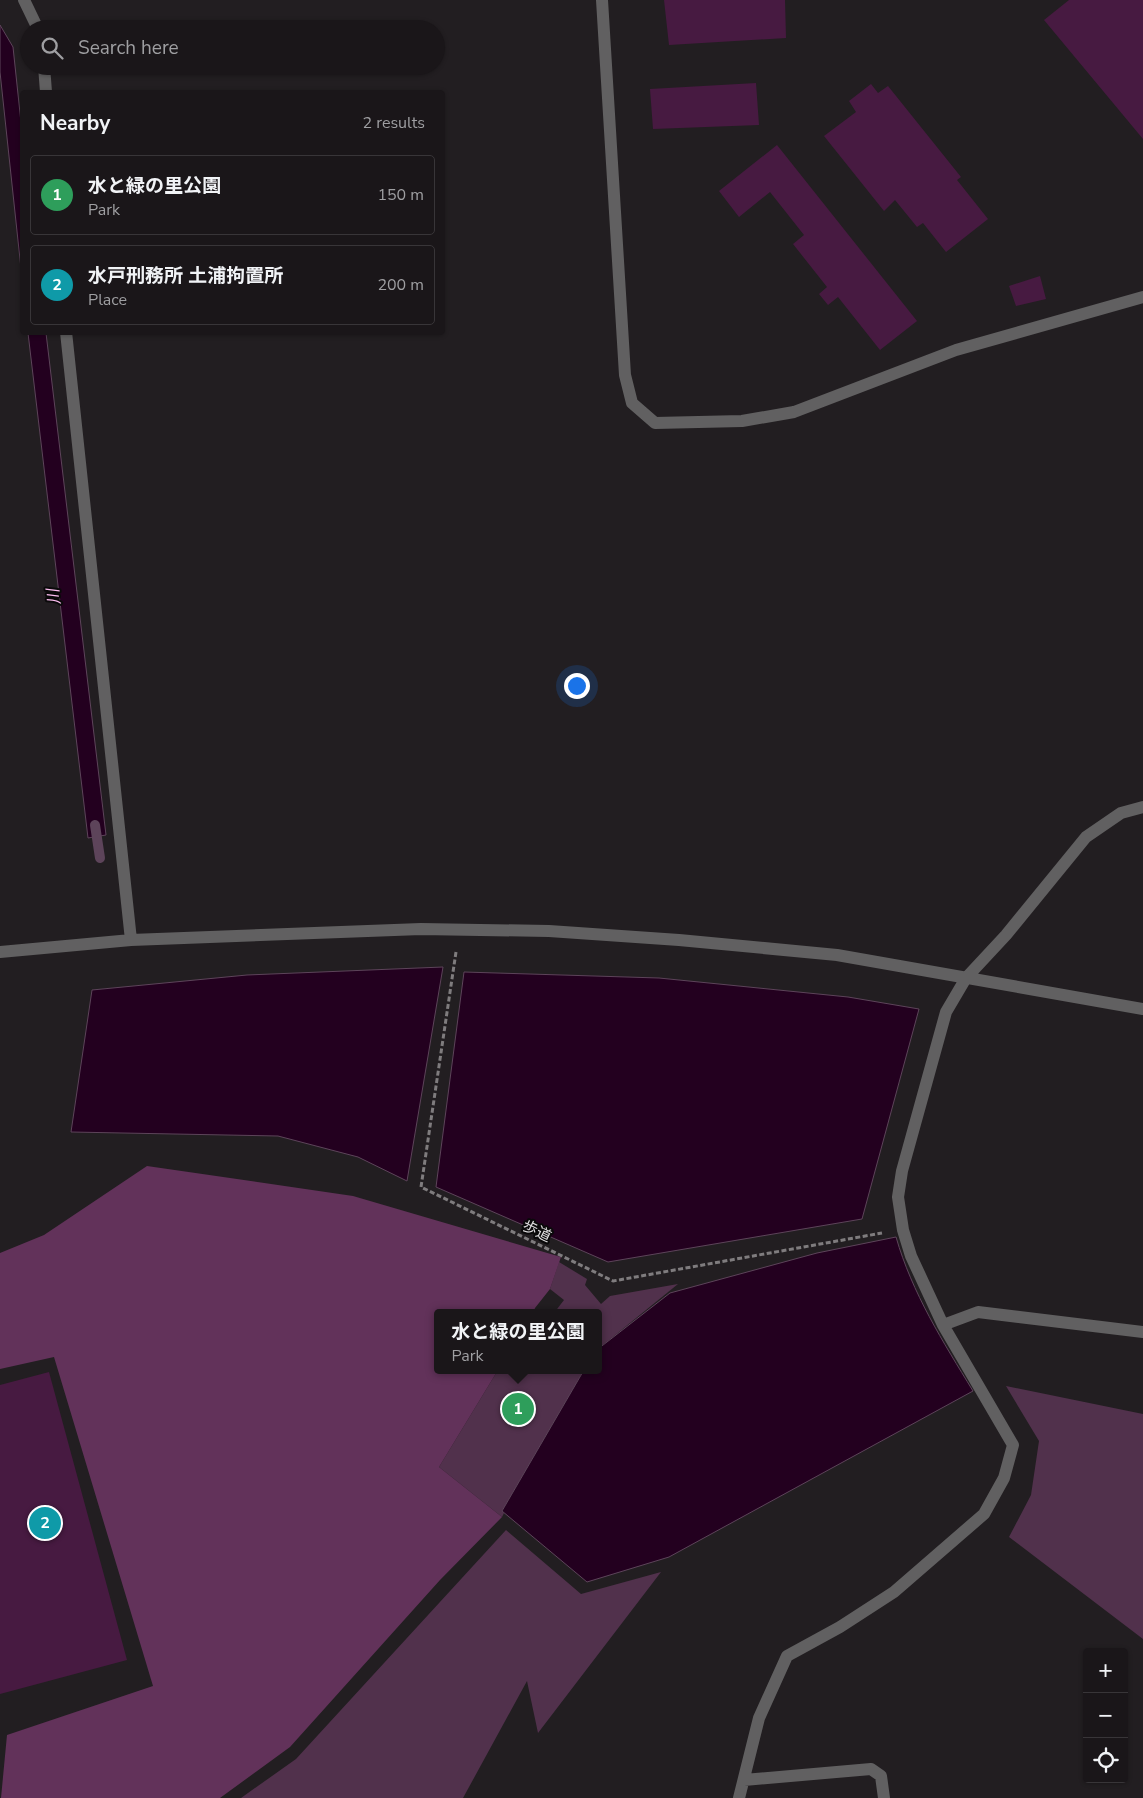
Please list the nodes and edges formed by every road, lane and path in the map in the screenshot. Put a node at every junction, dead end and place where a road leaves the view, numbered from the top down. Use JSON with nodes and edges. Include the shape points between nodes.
{"nodes":[{"id":1,"x":24,"y":0,"type":"edge"},
{"id":2,"x":602,"y":0,"type":"edge"},
{"id":3,"x":34,"y":20,"type":"edge"},
{"id":4,"x":45,"y":75,"type":"edge"},
{"id":5,"x":46,"y":90,"type":"edge"},
{"id":6,"x":1143,"y":297,"type":"edge"},
{"id":7,"x":66,"y":335,"type":"edge"},
{"id":8,"x":1143,"y":807,"type":"edge"},
{"id":9,"x":460,"y":929,"type":"junction"},
{"id":10,"x":131,"y":940,"type":"junction"},
{"id":11,"x":0,"y":952,"type":"edge"},
{"id":12,"x":966,"y":978,"type":"junction"},
{"id":13,"x":1143,"y":1009,"type":"edge"},
{"id":14,"x":903,"y":1230,"type":"junction"},
{"id":15,"x":943,"y":1325,"type":"junction"},
{"id":16,"x":1143,"y":1332,"type":"edge"},
{"id":17,"x":744,"y":1780,"type":"junction"},
{"id":18,"x":739,"y":1798,"type":"edge"},
{"id":19,"x":884,"y":1798,"type":"edge"}],
"edges":[{"from":1,"to":3,"type":"street"},
{"from":2,"to":6,"type":"street","via":[[625,375],[632,403],[655,424],[742,421],[794,412],[956,350]]},
{"from":4,"to":5,"type":"street"},
{"from":7,"to":10,"type":"street"},
{"from":8,"to":12,"type":"street","via":[[1121,814],[1086,837],[1006,935]]},
{"from":9,"to":10,"type":"street"},
{"from":9,"to":12,"type":"street","via":[[549,931],[827,954]]},
{"from":9,"to":14,"type":"path","name":"歩道","via":[[421,1187],[613,1281]]},
{"from":10,"to":11,"type":"street"},
{"from":12,"to":13,"type":"street"},
{"from":12,"to":14,"type":"street","via":[[946,1012],[902,1171],[898,1197]]},
{"from":14,"to":15,"type":"street","via":[[911,1256]]},
{"from":15,"to":16,"type":"street","via":[[978,1312]]},
{"from":15,"to":17,"type":"street","via":[[1014,1445],[1004,1478],[984,1514],[894,1592],[787,1656],[759,1718]]},
{"from":17,"to":18,"type":"street"},
{"from":17,"to":19,"type":"street","via":[[872,1770],[881,1776]]}]}
